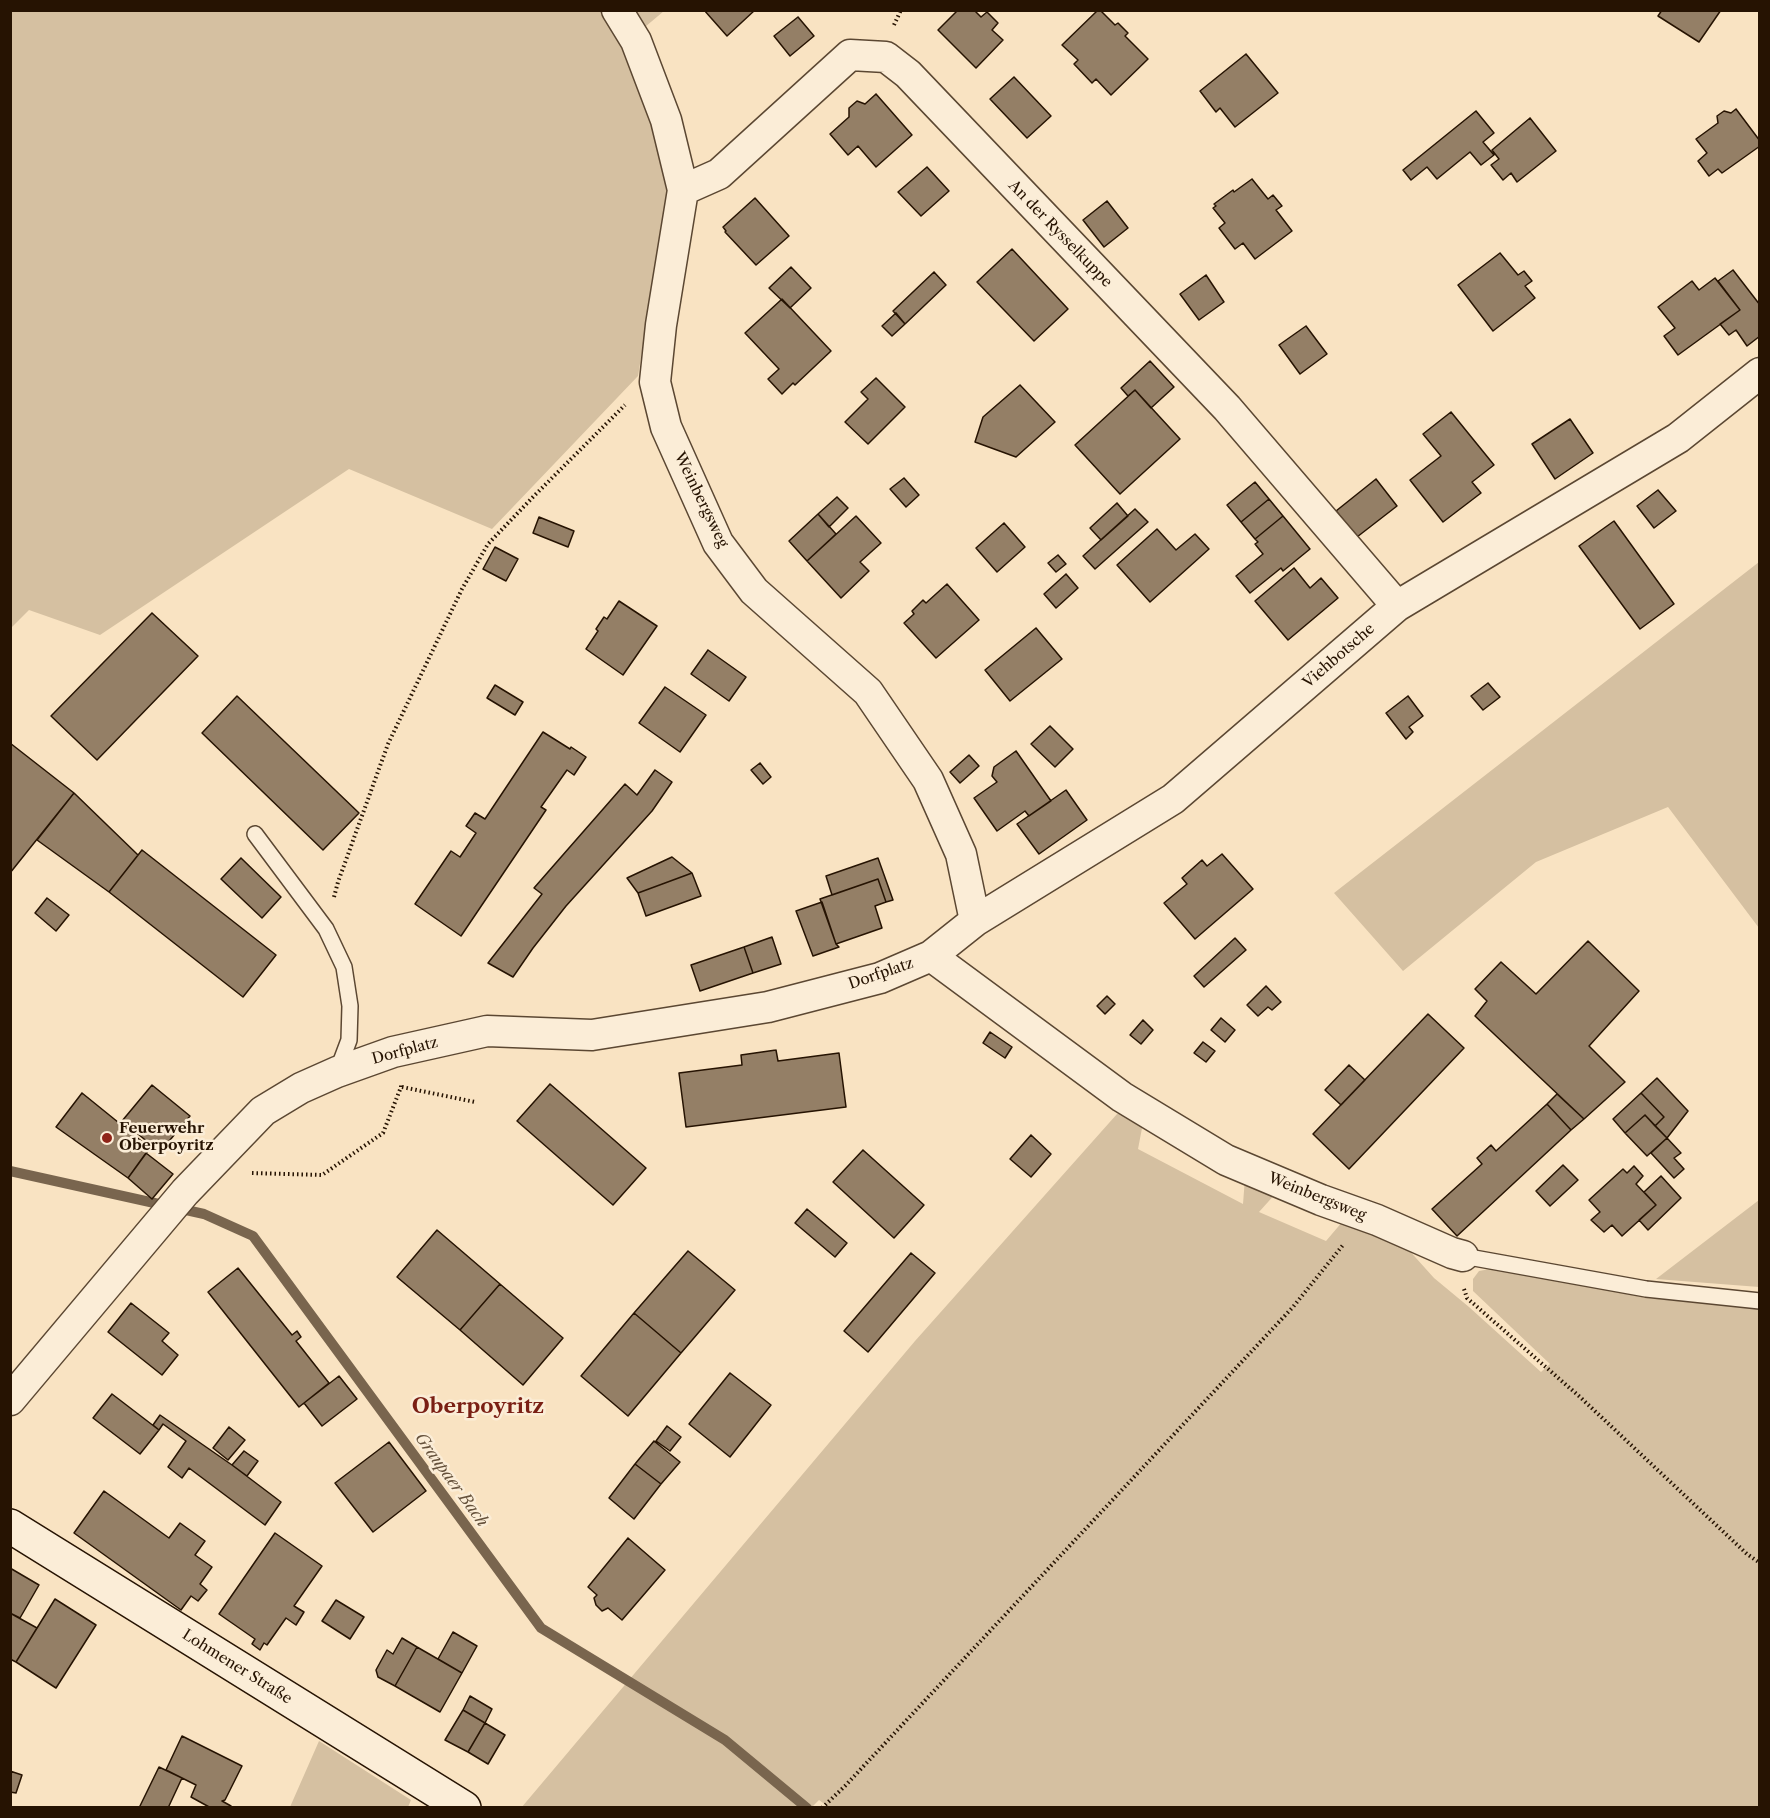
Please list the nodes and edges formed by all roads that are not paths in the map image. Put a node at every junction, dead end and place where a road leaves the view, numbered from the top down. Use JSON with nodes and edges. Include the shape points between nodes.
{"nodes":[{"id":1,"x":616,"y":10,"type":"edge"},
{"id":2,"x":683,"y":190,"type":"junction"},
{"id":3,"x":1760,"y":373,"type":"edge"},
{"id":4,"x":1397,"y":606,"type":"junction"},
{"id":5,"x":255,"y":834,"type":"dead end"},
{"id":6,"x":975,"y":921,"type":"junction"},
{"id":7,"x":931,"y":956,"type":"junction"},
{"id":8,"x":337,"y":1071,"type":"junction"},
{"id":9,"x":1458,"y":1255,"type":"joint"},
{"id":10,"x":1760,"y":1301,"type":"edge"},
{"id":11,"x":10,"y":1400,"type":"edge"},
{"id":12,"x":10,"y":1526,"type":"edge"},
{"id":13,"x":464,"y":1808,"type":"edge"}],
"edges":[{"from":1,"to":2,"type":"street","name":"Weinbergsweg","via":[[636,41],[666,120]]},
{"from":2,"to":4,"type":"street","name":"An der Rysselkuppe","via":[[719,174],[850,54],[886,57],[908,74],[1227,408]]},
{"from":2,"to":6,"type":"street","name":"Weinbergsweg","via":[[655,382],[666,427],[718,543],[754,591],[868,692],[928,780],[961,854]]},
{"from":3,"to":4,"type":"street","name":"Viehbotsche","via":[[1678,438]]},
{"from":4,"to":6,"type":"street","name":"Viehbotsche","via":[[1173,799]]},
{"from":5,"to":8,"type":"lane","via":[[326,929],[344,967],[350,1006],[348,1040]]},
{"from":6,"to":7,"type":"street","name":"Viehbotsche"},
{"from":7,"to":8,"type":"street","name":"Dorfplatz","via":[[880,978],[768,1007],[592,1035],[487,1031],[393,1052]]},
{"from":7,"to":9,"type":"street","name":"Weinbergsweg","via":[[1122,1097],[1227,1160]]},
{"from":8,"to":11,"type":"street","name":"Dorfplatz","via":[[262,1111],[158,1223]]},
{"from":9,"to":10,"type":"lane","name":"Weinbergsweg","via":[[1646,1289]]},
{"from":12,"to":13,"type":"main road","name":"Lohmener Straße"}]}
